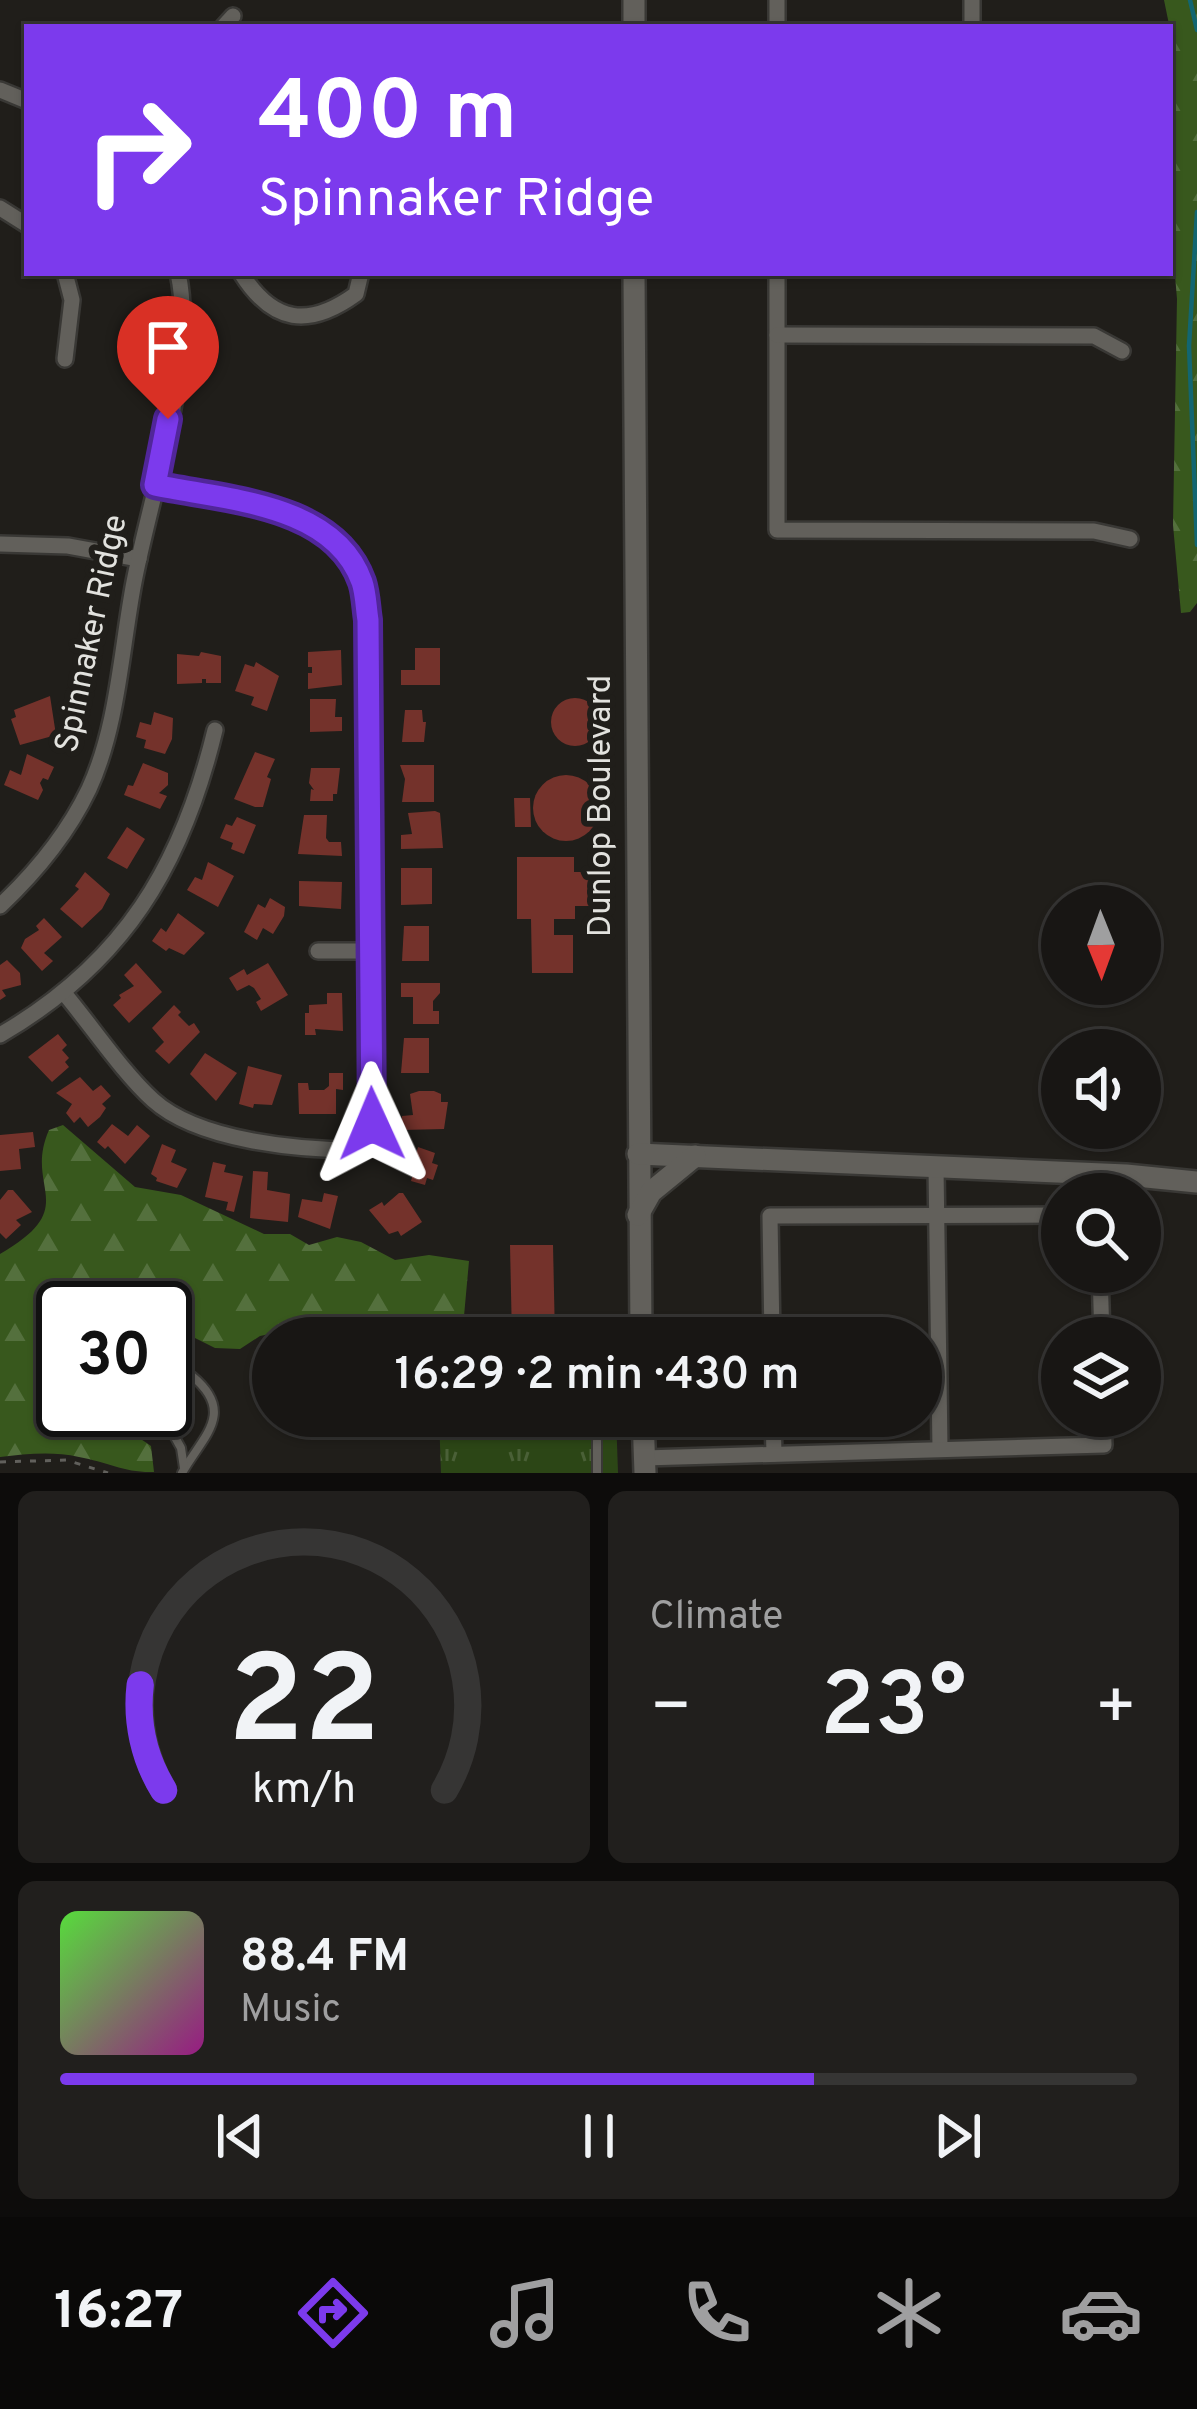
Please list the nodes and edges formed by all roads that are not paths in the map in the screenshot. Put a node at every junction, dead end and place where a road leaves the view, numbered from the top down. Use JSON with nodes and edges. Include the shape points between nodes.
{"nodes":[{"id":1,"x":66,"y":276,"type":"edge"},
{"id":2,"x":179,"y":276,"type":"edge"},
{"id":3,"x":243,"y":276,"type":"edge"},
{"id":4,"x":360,"y":276,"type":"edge"},
{"id":5,"x":634,"y":276,"type":"edge"},
{"id":6,"x":777,"y":276,"type":"edge"},
{"id":7,"x":777,"y":335,"type":"junction"},
{"id":8,"x":1122,"y":351,"type":"dead end"},
{"id":9,"x":65,"y":359,"type":"dead end"},
{"id":10,"x":155,"y":485,"type":"junction"},
{"id":11,"x":1130,"y":539,"type":"dead end"},
{"id":12,"x":0,"y":544,"type":"edge"},
{"id":13,"x":139,"y":559,"type":"junction"},
{"id":14,"x":214,"y":730,"type":"dead end"},
{"id":15,"x":0,"y":906,"type":"edge"},
{"id":16,"x":318,"y":951,"type":"dead end"},
{"id":17,"x":370,"y":951,"type":"junction"},
{"id":18,"x":64,"y":993,"type":"junction"},
{"id":19,"x":0,"y":1035,"type":"edge"},
{"id":20,"x":638,"y":1154,"type":"junction"},
{"id":21,"x":695,"y":1156,"type":"junction"},
{"id":22,"x":936,"y":1167,"type":"junction"},
{"id":23,"x":1197,"y":1182,"type":"edge"},
{"id":24,"x":935,"y":1213,"type":"junction"},
{"id":25,"x":1041,"y":1215,"type":"edge"},
{"id":26,"x":637,"y":1216,"type":"junction"},
{"id":27,"x":640,"y":1317,"type":"edge"},
{"id":28,"x":772,"y":1317,"type":"edge"},
{"id":29,"x":192,"y":1376,"type":"edge"},
{"id":30,"x":176,"y":1437,"type":"edge"},
{"id":31,"x":774,"y":1437,"type":"edge"},
{"id":32,"x":1104,"y":1437,"type":"edge"},
{"id":33,"x":597,"y":1442,"type":"dead end"},
{"id":34,"x":940,"y":1449,"type":"junction"},
{"id":35,"x":774,"y":1454,"type":"junction"},
{"id":36,"x":645,"y":1466,"type":"edge"},
{"id":37,"x":183,"y":1471,"type":"edge"},
{"id":38,"x":597,"y":1473,"type":"edge"}],
"edges":[{"from":1,"to":9,"type":"street","via":[[72,301]]},
{"from":2,"to":10,"type":"street","name":"Spinnaker Ridge","via":[[181,337]]},
{"from":3,"to":4,"type":"street","via":[[256,297],[305,317],[328,314],[356,294]]},
{"from":5,"to":20,"type":"street","name":"Dunlop Boulevard"},
{"from":6,"to":7,"type":"street"},
{"from":7,"to":8,"type":"street","via":[[1094,336]]},
{"from":7,"to":11,"type":"street","via":[[777,530],[1094,531]]},
{"from":10,"to":13,"type":"street","name":"Spinnaker Ridge"},
{"from":10,"to":17,"type":"street","via":[[314,526],[340,545],[362,582]]},
{"from":12,"to":13,"type":"street"},
{"from":13,"to":15,"type":"street","name":"Spinnaker Ridge","via":[[106,743],[88,790],[46,859]]},
{"from":14,"to":18,"type":"street","via":[[199,798],[166,869],[132,920]]},
{"from":16,"to":17,"type":"street"},
{"from":17,"to":18,"type":"street","via":[[372,1124],[358,1150],[246,1138],[180,1118],[153,1101]]},
{"from":18,"to":19,"type":"street"},
{"from":20,"to":21,"type":"street"},
{"from":20,"to":26,"type":"street","name":"Dunlop Boulevard"},
{"from":21,"to":22,"type":"street"},
{"from":21,"to":26,"type":"street","via":[[651,1192]]},
{"from":22,"to":23,"type":"street"},
{"from":22,"to":24,"type":"street"},
{"from":24,"to":25,"type":"street"},
{"from":24,"to":28,"type":"street","via":[[770,1216]]},
{"from":24,"to":34,"type":"street"},
{"from":26,"to":27,"type":"street","name":"Dunlop Boulevard"},
{"from":29,"to":37,"type":"lane","via":[[209,1395],[213,1428]]},
{"from":30,"to":37,"type":"lane"},
{"from":31,"to":35,"type":"street"},
{"from":32,"to":34,"type":"street","via":[[1104,1445]]},
{"from":33,"to":38,"type":"lane"},
{"from":34,"to":35,"type":"street"},
{"from":35,"to":36,"type":"street"}]}
